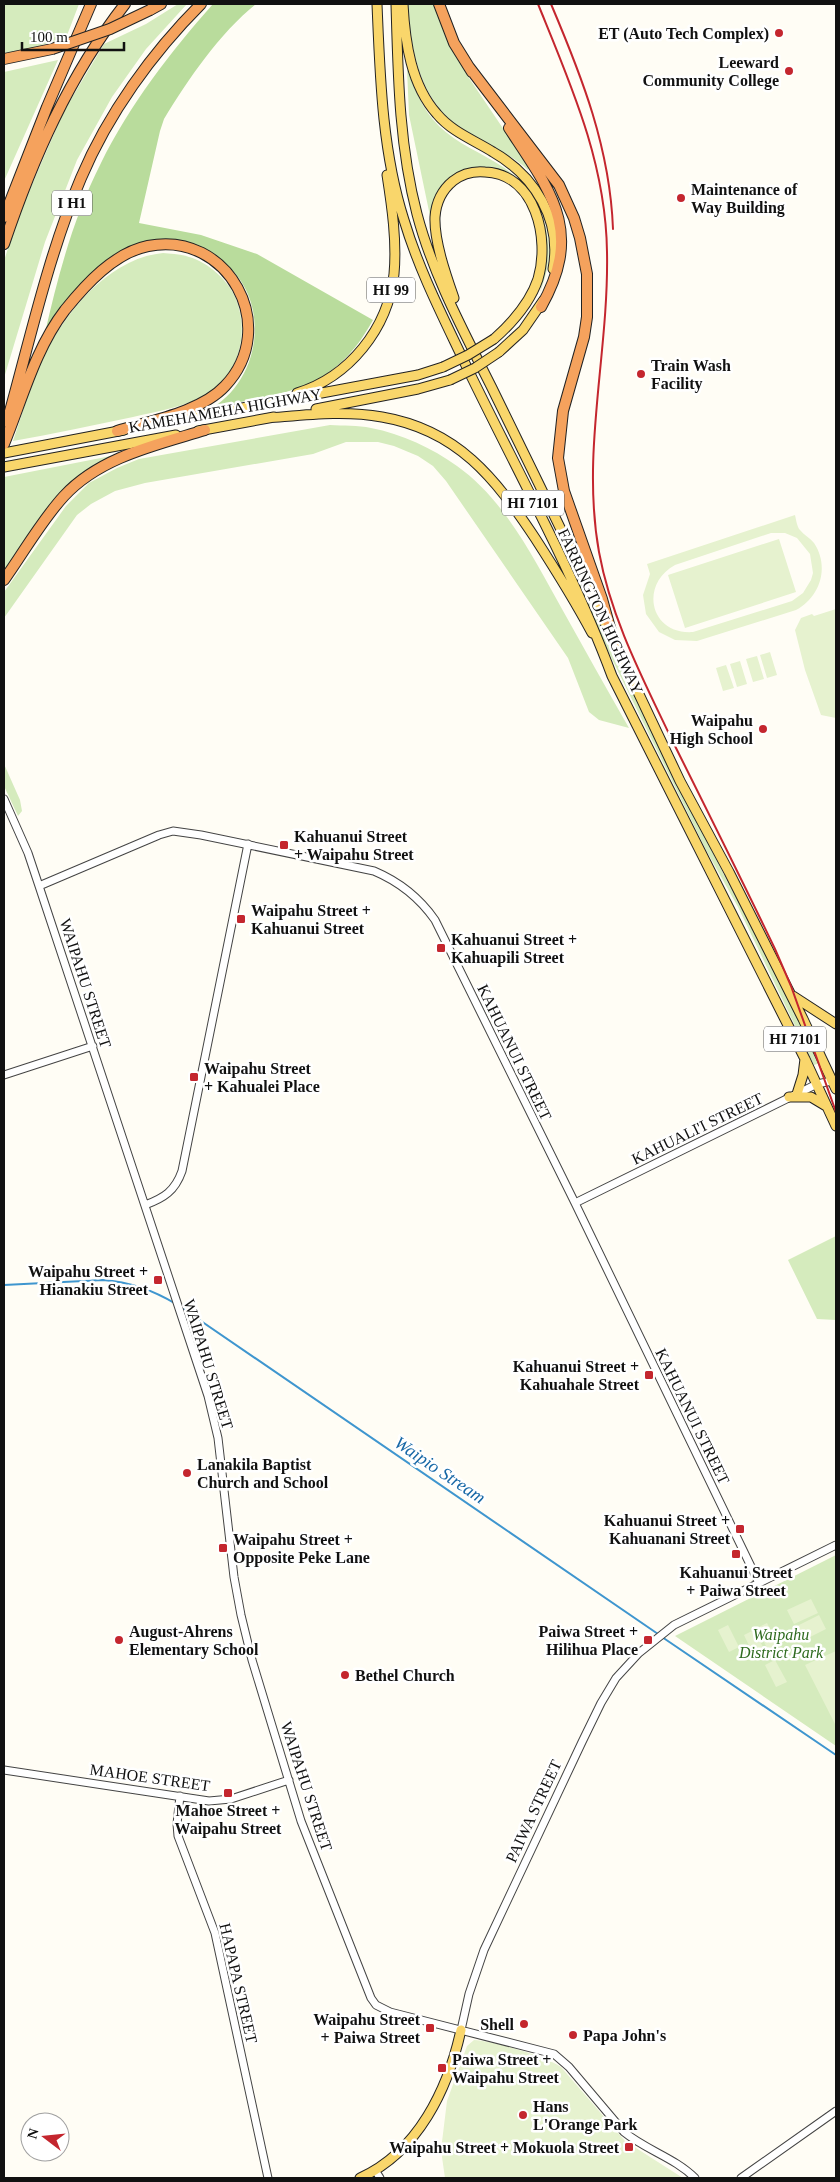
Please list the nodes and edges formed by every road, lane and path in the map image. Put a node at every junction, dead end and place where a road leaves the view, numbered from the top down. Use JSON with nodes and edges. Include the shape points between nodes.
{"nodes":[{"id":1,"x":92,"y":4,"type":"edge"},
{"id":2,"x":125,"y":4,"type":"edge"},
{"id":3,"x":161,"y":4,"type":"edge"},
{"id":4,"x":201,"y":4,"type":"edge"},
{"id":5,"x":377,"y":4,"type":"edge"},
{"id":6,"x":396,"y":4,"type":"edge"},
{"id":7,"x":403,"y":4,"type":"edge"},
{"id":8,"x":439,"y":4,"type":"edge"},
{"id":9,"x":4,"y":59,"type":"edge"},
{"id":10,"x":469,"y":67,"type":"junction"},
{"id":11,"x":380,"y":80,"type":"junction"},
{"id":12,"x":4,"y":217,"type":"edge"},
{"id":13,"x":4,"y":244,"type":"edge"},
{"id":14,"x":541,"y":307,"type":"junction"},
{"id":15,"x":472,"y":348,"type":"junction"},
{"id":16,"x":234,"y":411,"type":"junction"},
{"id":17,"x":268,"y":418,"type":"junction"},
{"id":18,"x":205,"y":430,"type":"junction"},
{"id":19,"x":117,"y":431,"type":"junction"},
{"id":20,"x":4,"y":432,"type":"edge"},
{"id":21,"x":4,"y":444,"type":"edge"},
{"id":22,"x":4,"y":453,"type":"edge"},
{"id":23,"x":4,"y":467,"type":"edge"},
{"id":24,"x":4,"y":580,"type":"edge"},
{"id":25,"x":614,"y":642,"type":"junction"},
{"id":26,"x":612,"y":676,"type":"junction"},
{"id":27,"x":4,"y":799,"type":"edge"},
{"id":28,"x":248,"y":844,"type":"junction"},
{"id":29,"x":39,"y":886,"type":"junction"},
{"id":30,"x":789,"y":993,"type":"junction"},
{"id":31,"x":836,"y":1024,"type":"edge"},
{"id":32,"x":93,"y":1046,"type":"junction"},
{"id":33,"x":805,"y":1058,"type":"junction"},
{"id":34,"x":4,"y":1075,"type":"edge"},
{"id":35,"x":817,"y":1084,"type":"junction"},
{"id":36,"x":834,"y":1085,"type":"edge"},
{"id":37,"x":793,"y":1095,"type":"junction"},
{"id":38,"x":829,"y":1110,"type":"junction"},
{"id":39,"x":836,"y":1126,"type":"edge"},
{"id":40,"x":575,"y":1203,"type":"junction"},
{"id":41,"x":145,"y":1205,"type":"junction"},
{"id":42,"x":836,"y":1545,"type":"edge"},
{"id":43,"x":759,"y":1583,"type":"junction"},
{"id":44,"x":4,"y":1770,"type":"edge"},
{"id":45,"x":289,"y":1780,"type":"junction"},
{"id":46,"x":180,"y":1796,"type":"junction"},
{"id":47,"x":461,"y":2030,"type":"junction"},
{"id":48,"x":836,"y":2111,"type":"edge"},
{"id":49,"x":378,"y":2174,"type":"edge"},
{"id":50,"x":268,"y":2178,"type":"edge"},
{"id":51,"x":360,"y":2178,"type":"edge"},
{"id":52,"x":695,"y":2178,"type":"edge"},
{"id":53,"x":741,"y":2178,"type":"edge"}],
"edges":[{"from":1,"to":12,"type":"highway"},
{"from":2,"to":13,"type":"highway","via":[[85,61],[52,123]]},
{"from":3,"to":9,"type":"highway","bridge":true,"via":[[103,32],[52,49]]},
{"from":4,"to":20,"type":"highway","number":"I H1","via":[[136,81],[82,177],[54,254]]},
{"from":5,"to":11,"type":"main road","name":"FARRINGTON HIGHWAY","number":"HI 99"},
{"from":6,"to":15,"type":"main road","name":"FARRINGTON HIGHWAY","number":"HI 7101","via":[[400,118],[409,179],[433,263]]},
{"from":7,"to":14,"type":"main road","name":"KAMEHAMEHA HIGHWAY","via":[[410,60],[426,101],[452,128],[518,169],[534,187],[546,209],[555,251]]},
{"from":8,"to":10,"type":"highway","via":[[454,43]]},
{"from":10,"to":14,"type":"highway","via":[[549,189],[556,211],[561,237],[560,256],[550,292]]},
{"from":10,"to":25,"type":"highway","via":[[559,185],[580,238],[587,274],[587,317],[563,411],[558,458],[564,491]]},
{"from":11,"to":16,"type":"main road","number":"HI 99","via":[[394,259],[392,288],[384,312],[364,347],[327,380],[306,390]]},
{"from":11,"to":26,"type":"main road","name":"FARRINGTON HIGHWAY","number":"HI 7101","via":[[393,175],[415,256],[592,620]]},
{"from":14,"to":17,"type":"main road","name":"KAMEHAMEHA HIGHWAY","bridge":true,"via":[[523,330],[499,352],[450,380],[411,391]]},
{"from":15,"to":16,"type":"main road","bridge":true,"via":[[450,287],[435,224],[436,207],[444,190],[457,178],[474,172],[491,172],[516,183],[529,198],[543,243],[533,290],[519,313],[494,339],[443,367],[418,375]]},
{"from":15,"to":25,"type":"main road","name":"FARRINGTON HIGHWAY","number":"HI 7101"},
{"from":16,"to":19,"type":"main road","name":"KAMEHAMEHA HIGHWAY","number":"HI 99"},
{"from":17,"to":18,"type":"main road","name":"KAMEHAMEHA HIGHWAY"},
{"from":17,"to":26,"type":"main road","via":[[325,413],[383,417],[421,428],[467,455],[495,482],[530,531],[586,623]]},
{"from":18,"to":23,"type":"main road","name":"KAMEHAMEHA HIGHWAY"},
{"from":18,"to":24,"type":"highway","via":[[128,454],[86,477],[52,511]]},
{"from":19,"to":21,"type":"highway","via":[[206,401],[224,387],[239,368],[247,346],[248,313],[229,275],[199,253],[179,246],[148,246],[104,270],[84,289],[64,312],[42,350]]},
{"from":19,"to":22,"type":"main road","name":"KAMEHAMEHA HIGHWAY","number":"HI 99"},
{"from":25,"to":30,"type":"main road","name":"FARRINGTON HIGHWAY","number":"HI 7101","via":[[680,781]]},
{"from":26,"to":33,"type":"main road","name":"FARRINGTON HIGHWAY","number":"HI 7101"},
{"from":27,"to":29,"type":"street","name":"WAIPAHU STREET"},
{"from":28,"to":29,"type":"street","name":"KAHUANUI STREET","via":[[201,834],[172,832]]},
{"from":28,"to":40,"type":"street","name":"KAHUANUI STREET","via":[[374,871],[402,885],[426,908],[435,920]]},
{"from":28,"to":41,"type":"street","via":[[182,1171],[172,1191]]},
{"from":29,"to":32,"type":"street","name":"WAIPAHU STREET"},
{"from":30,"to":31,"type":"main road"},
{"from":30,"to":36,"type":"main road","name":"FARRINGTON HIGHWAY","number":"HI 7101"},
{"from":32,"to":34,"type":"street"},
{"from":32,"to":41,"type":"street","name":"WAIPAHU STREET"},
{"from":33,"to":35,"type":"main road","name":"FARRINGTON HIGHWAY","number":"HI 7101"},
{"from":33,"to":37,"type":"main road","via":[[803,1075]]},
{"from":35,"to":36,"type":"street","name":"KAHUALI'I STREET"},
{"from":35,"to":37,"type":"street","name":"KAHUALI'I STREET"},
{"from":35,"to":38,"type":"main road","name":"FARRINGTON HIGHWAY","number":"HI 7101"},
{"from":37,"to":38,"type":"main road","via":[[811,1097]]},
{"from":37,"to":40,"type":"street","name":"KAHUALI'I STREET"},
{"from":38,"to":39,"type":"main road","name":"FARRINGTON HIGHWAY","number":"HI 7101"},
{"from":40,"to":43,"type":"street","name":"KAHUANUI STREET"},
{"from":41,"to":45,"type":"street","name":"WAIPAHU STREET","via":[[215,1424],[234,1577],[244,1630]]},
{"from":42,"to":43,"type":"street","name":"PAIWA STREET"},
{"from":43,"to":47,"type":"street","name":"PAIWA STREET","via":[[668,1629],[630,1661],[616,1678],[589,1726],[484,1950]]},
{"from":44,"to":46,"type":"street","name":"MAHOE STREET"},
{"from":45,"to":46,"type":"street","name":"MAHOE STREET","via":[[231,1799]]},
{"from":45,"to":47,"type":"street","name":"WAIPAHU STREET","via":[[305,1831],[374,2002],[390,2012]]},
{"from":46,"to":50,"type":"street","name":"HAPAPA STREET","via":[[178,1836],[215,1933]]},
{"from":47,"to":49,"type":"main road","name":"PAIWA STREET","via":[[448,2078],[434,2106]]},
{"from":47,"to":52,"type":"street","name":"WAIPAHU STREET","via":[[554,2054],[624,2132]]},
{"from":48,"to":53,"type":"street"},
{"from":49,"to":51,"type":"main road","name":"PAIWA STREET"}]}
